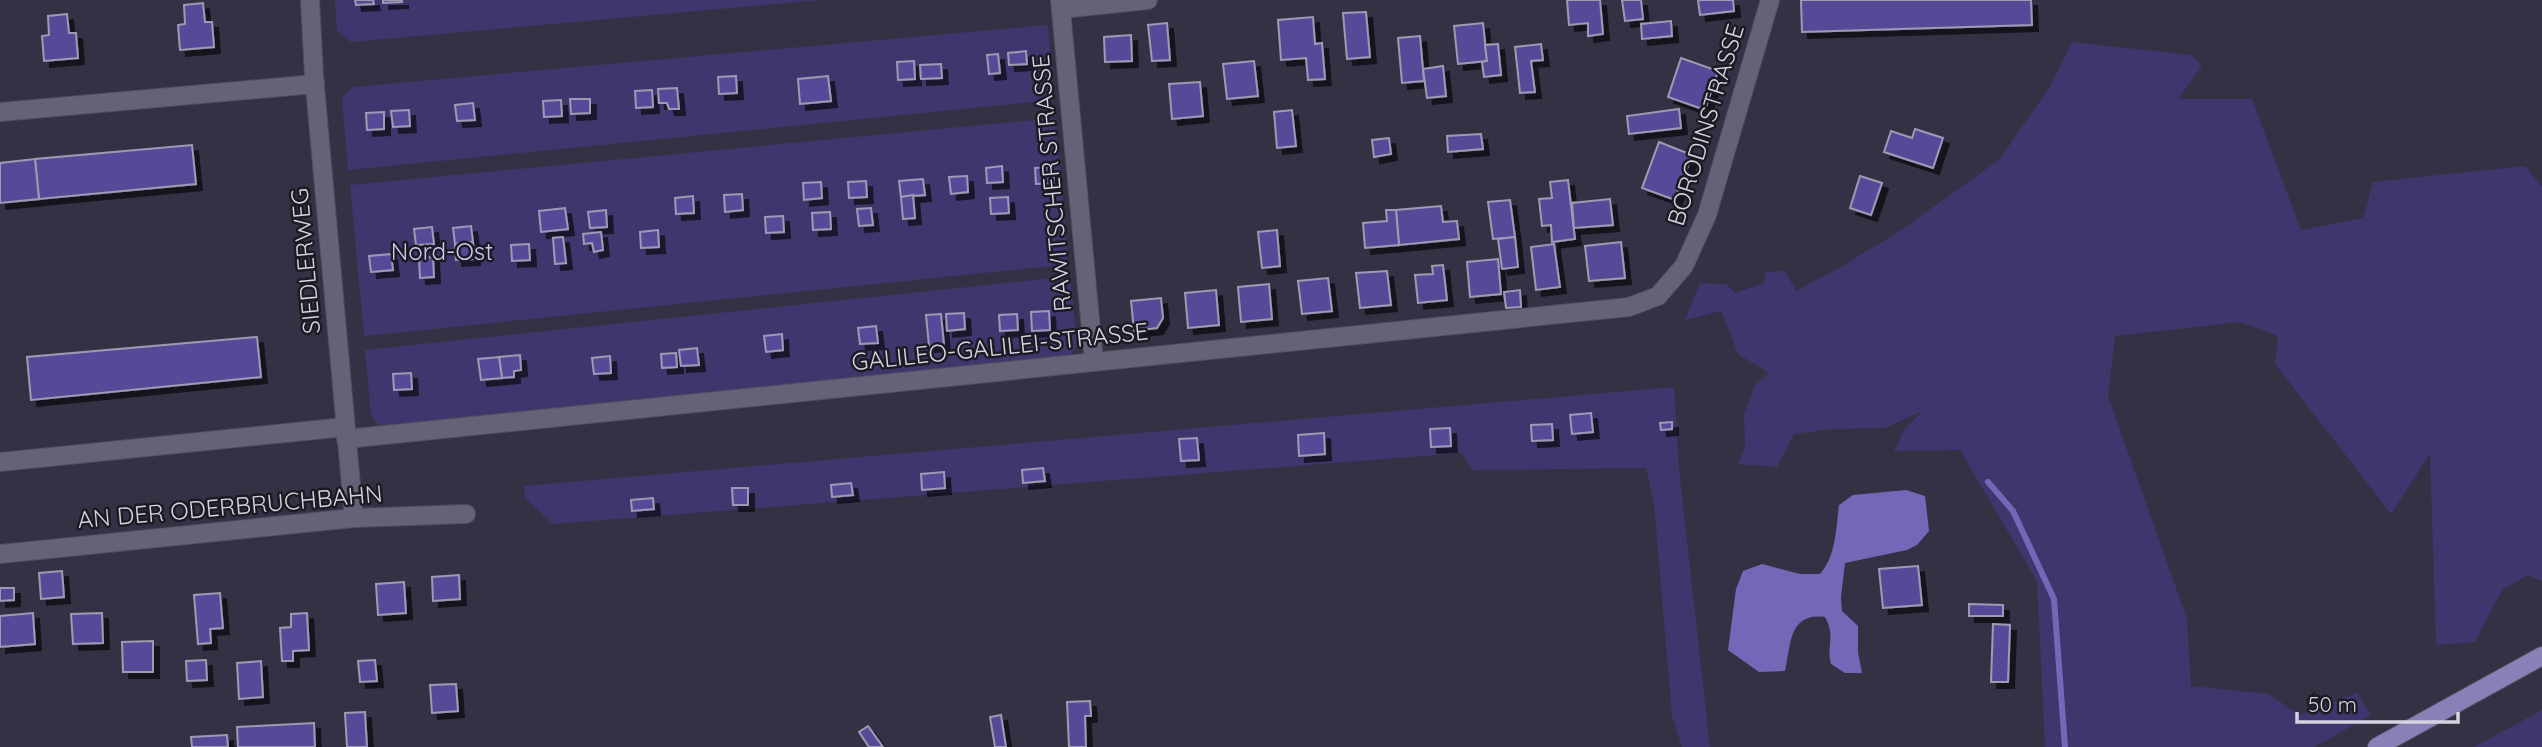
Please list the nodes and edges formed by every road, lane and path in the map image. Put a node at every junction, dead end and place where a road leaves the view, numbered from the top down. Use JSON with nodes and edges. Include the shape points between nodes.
{"nodes":[{"id":1,"x":310,"y":0,"type":"edge"},
{"id":2,"x":1148,"y":0,"type":"edge"},
{"id":3,"x":1770,"y":0,"type":"edge"},
{"id":4,"x":1060,"y":4,"type":"edge"},
{"id":5,"x":315,"y":84,"type":"junction"},
{"id":6,"x":0,"y":112,"type":"edge"},
{"id":7,"x":1658,"y":296,"type":"joint"},
{"id":8,"x":1094,"y":362,"type":"junction"},
{"id":9,"x":345,"y":433,"type":"junction"},
{"id":10,"x":0,"y":462,"type":"edge"},
{"id":11,"x":466,"y":514,"type":"dead end"},
{"id":12,"x":354,"y":518,"type":"junction"},
{"id":13,"x":0,"y":554,"type":"edge"},
{"id":14,"x":2542,"y":656,"type":"edge"},
{"id":15,"x":2377,"y":747,"type":"edge"}],
"edges":[{"from":1,"to":5,"type":"street","name":"SIEDLERWEG"},
{"from":2,"to":4,"type":"street"},
{"from":3,"to":7,"type":"street","name":"BORODINSTRASSE","via":[[1707,215],[1684,265]]},
{"from":4,"to":8,"type":"street","name":"RAWITSCHER STRASSE"},
{"from":5,"to":6,"type":"street"},
{"from":5,"to":9,"type":"street","name":"SIEDLERWEG"},
{"from":7,"to":8,"type":"street","name":"GALILEO-GALILEI-STRASSE","via":[[1629,307]]},
{"from":8,"to":9,"type":"street","name":"GALILEO-GALILEI-STRASSE"},
{"from":9,"to":10,"type":"street","name":"GALILEO-GALILEI-STRASSE"},
{"from":9,"to":12,"type":"street","name":"SIEDLERWEG"},
{"from":11,"to":12,"type":"street","name":"AN DER ODERBRUCHBAHN"},
{"from":12,"to":13,"type":"street","name":"AN DER ODERBRUCHBAHN"},
{"from":14,"to":15,"type":"main road"}]}
